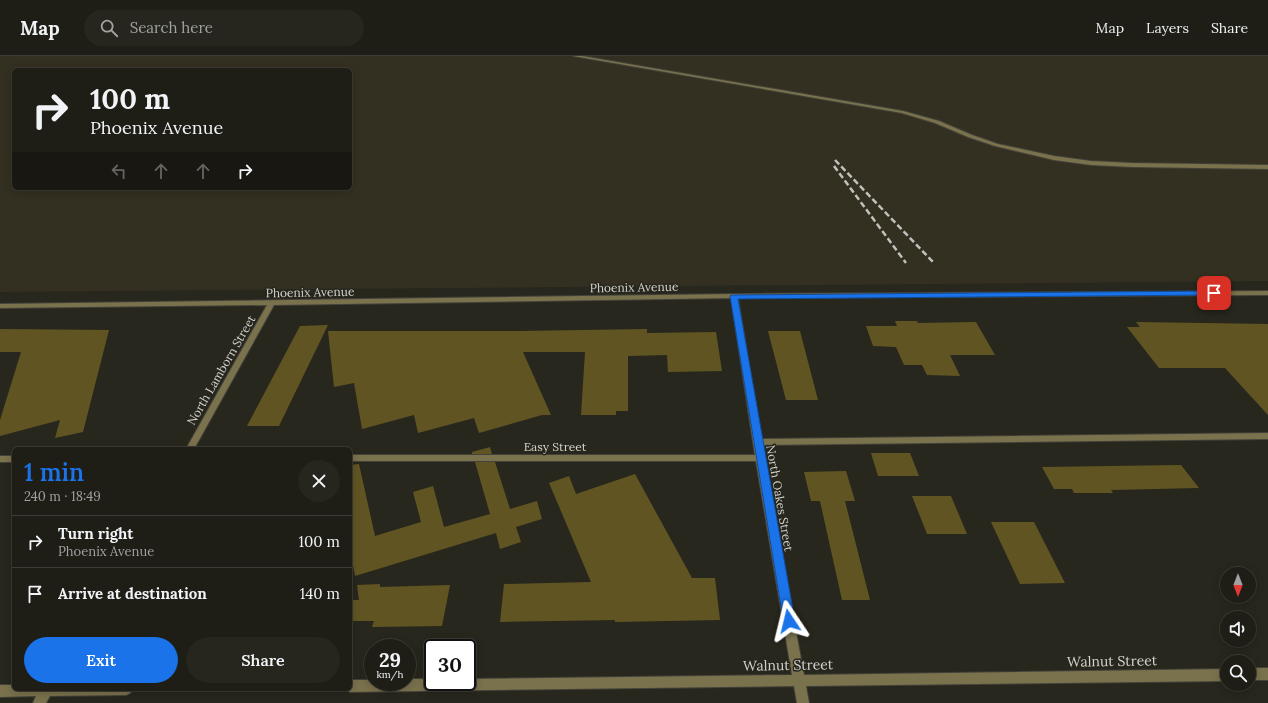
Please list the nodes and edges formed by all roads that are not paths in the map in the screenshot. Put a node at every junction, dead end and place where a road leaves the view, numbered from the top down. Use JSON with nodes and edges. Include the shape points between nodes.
{"nodes":[{"id":1,"x":575,"y":56,"type":"edge"},
{"id":2,"x":1268,"y":167,"type":"edge"},
{"id":3,"x":1268,"y":293,"type":"edge"},
{"id":4,"x":734,"y":296,"type":"junction"},
{"id":5,"x":272,"y":303,"type":"junction"},
{"id":6,"x":0,"y":306,"type":"edge"},
{"id":7,"x":1268,"y":436,"type":"edge"},
{"id":8,"x":758,"y":442,"type":"junction"},
{"id":9,"x":191,"y":447,"type":"edge"},
{"id":10,"x":352,"y":458,"type":"edge"},
{"id":11,"x":760,"y":458,"type":"junction"},
{"id":12,"x":0,"y":459,"type":"edge"},
{"id":13,"x":12,"y":459,"type":"edge"},
{"id":14,"x":1256,"y":674,"type":"edge"},
{"id":15,"x":1268,"y":674,"type":"edge"},
{"id":16,"x":1220,"y":675,"type":"edge"},
{"id":17,"x":799,"y":680,"type":"junction"},
{"id":18,"x":352,"y":686,"type":"edge"},
{"id":19,"x":0,"y":691,"type":"edge"},
{"id":20,"x":12,"y":691,"type":"edge"},
{"id":21,"x":46,"y":691,"type":"edge"},
{"id":22,"x":39,"y":703,"type":"edge"},
{"id":23,"x":803,"y":703,"type":"edge"}],
"edges":[{"from":1,"to":2,"type":"street","via":[[903,112],[997,145],[1054,158],[1132,165]]},
{"from":3,"to":4,"type":"street","name":"Phoenix Avenue"},
{"from":4,"to":5,"type":"street","name":"Phoenix Avenue"},
{"from":4,"to":8,"type":"street","name":"North Oakes Street"},
{"from":5,"to":6,"type":"street","name":"Phoenix Avenue"},
{"from":5,"to":9,"type":"street","name":"North Lamborn Street"},
{"from":7,"to":8,"type":"street"},
{"from":8,"to":11,"type":"street","name":"North Oakes Street"},
{"from":10,"to":11,"type":"street","name":"Easy Street"},
{"from":11,"to":17,"type":"street","name":"North Oakes Street"},
{"from":12,"to":13,"type":"street"},
{"from":14,"to":15,"type":"street"},
{"from":16,"to":17,"type":"street","name":"Walnut Street"},
{"from":17,"to":18,"type":"street","name":"Walnut Street"},
{"from":17,"to":23,"type":"street","name":"North Oakes Street"},
{"from":19,"to":20,"type":"street"},
{"from":21,"to":22,"type":"street"}]}
